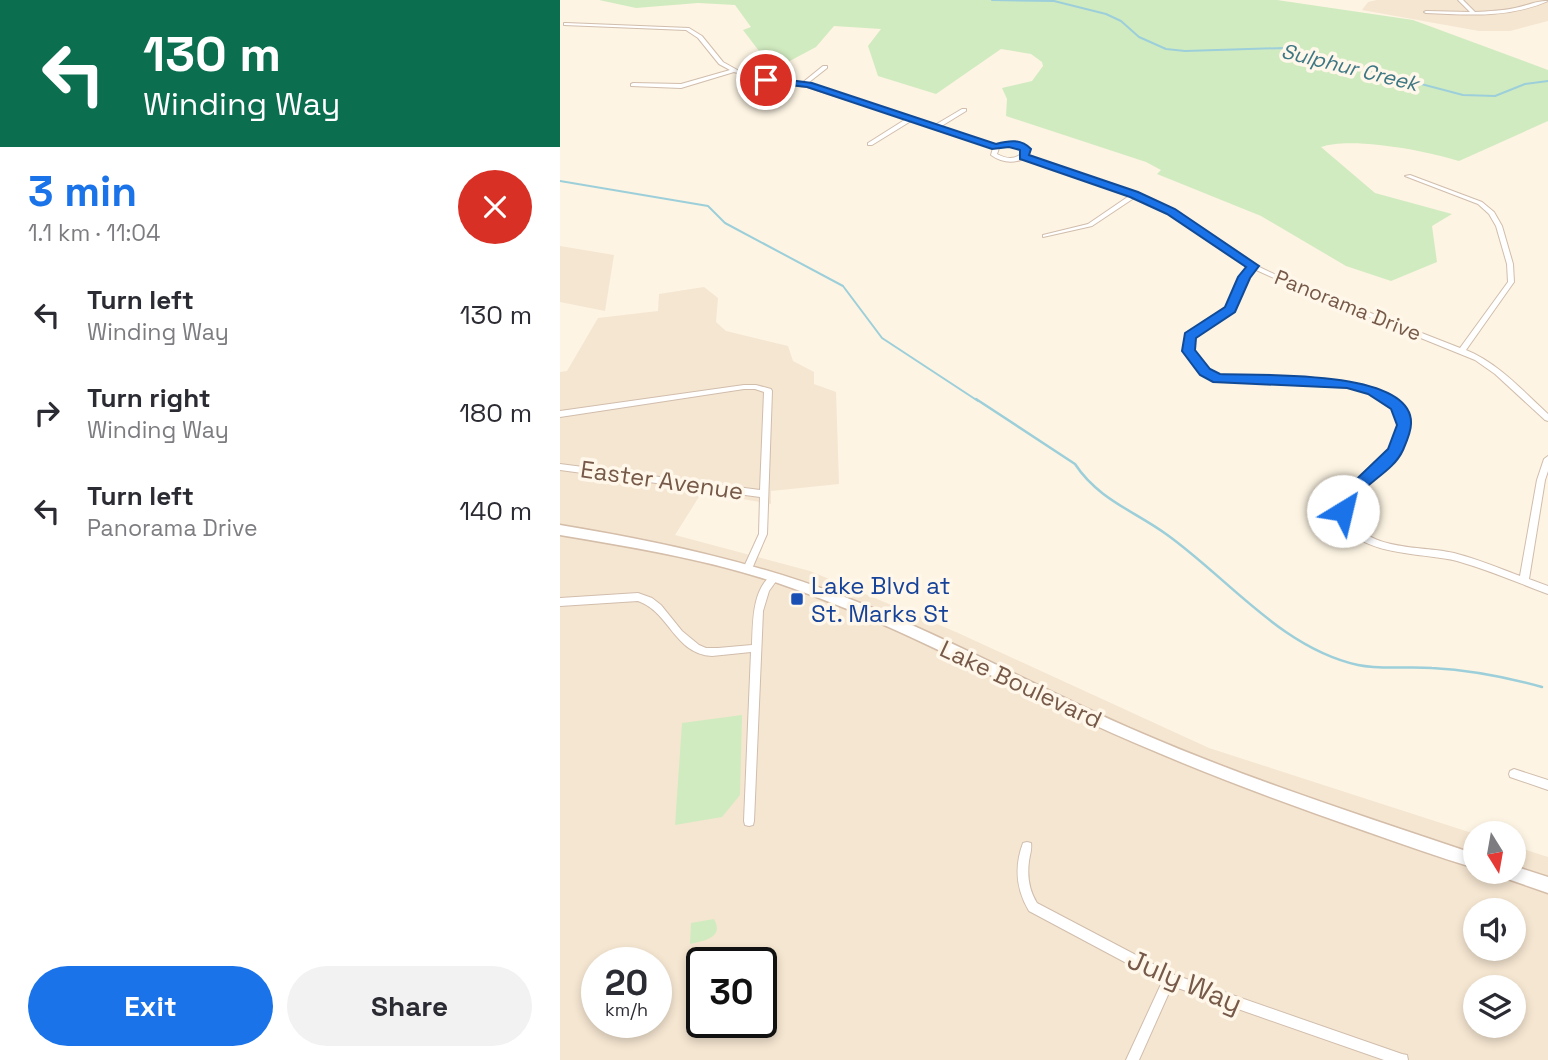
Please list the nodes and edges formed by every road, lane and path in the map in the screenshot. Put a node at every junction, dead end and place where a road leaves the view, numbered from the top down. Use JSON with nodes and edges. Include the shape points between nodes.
{"nodes":[{"id":1,"x":1461,"y":0,"type":"edge"},
{"id":2,"x":1546,"y":0,"type":"edge"},
{"id":3,"x":1426,"y":12,"type":"dead end"},
{"id":4,"x":1474,"y":13,"type":"junction"},
{"id":5,"x":566,"y":24,"type":"dead end"},
{"id":6,"x":825,"y":67,"type":"dead end"},
{"id":7,"x":732,"y":71,"type":"junction"},
{"id":8,"x":804,"y":84,"type":"junction"},
{"id":9,"x":633,"y":85,"type":"dead end"},
{"id":10,"x":964,"y":110,"type":"dead end"},
{"id":11,"x":910,"y":119,"type":"junction"},
{"id":12,"x":935,"y":127,"type":"junction"},
{"id":13,"x":870,"y":144,"type":"dead end"},
{"id":14,"x":996,"y":147,"type":"junction"},
{"id":15,"x":1024,"y":157,"type":"junction"},
{"id":16,"x":1408,"y":176,"type":"dead end"},
{"id":17,"x":1134,"y":195,"type":"junction"},
{"id":18,"x":1045,"y":236,"type":"dead end"},
{"id":19,"x":1253,"y":266,"type":"junction"},
{"id":20,"x":1462,"y":350,"type":"junction"},
{"id":21,"x":560,"y":414,"type":"edge"},
{"id":22,"x":1548,"y":418,"type":"edge"},
{"id":23,"x":1548,"y":459,"type":"edge"},
{"id":24,"x":560,"y":467,"type":"edge"},
{"id":25,"x":764,"y":494,"type":"junction"},
{"id":26,"x":560,"y":530,"type":"edge"},
{"id":27,"x":748,"y":569,"type":"junction"},
{"id":28,"x":774,"y":577,"type":"junction"},
{"id":29,"x":1524,"y":582,"type":"junction"},
{"id":30,"x":1548,"y":590,"type":"edge"},
{"id":31,"x":560,"y":602,"type":"edge"},
{"id":32,"x":757,"y":648,"type":"junction"},
{"id":33,"x":1514,"y":775,"type":"dead end"},
{"id":34,"x":1548,"y":785,"type":"edge"},
{"id":35,"x":749,"y":821,"type":"dead end"},
{"id":36,"x":1027,"y":847,"type":"dead end"},
{"id":37,"x":1463,"y":857,"type":"edge"},
{"id":38,"x":1526,"y":877,"type":"edge"},
{"id":39,"x":1548,"y":884,"type":"edge"},
{"id":40,"x":1169,"y":979,"type":"junction"},
{"id":41,"x":1132,"y":1060,"type":"edge"},
{"id":42,"x":1402,"y":1060,"type":"edge"}],
"edges":[{"from":1,"to":4,"type":"street"},
{"from":2,"to":4,"type":"street","via":[[1517,9]]},
{"from":3,"to":4,"type":"street"},
{"from":5,"to":7,"type":"street","name":"Panorama Drive","via":[[687,29]]},
{"from":6,"to":8,"type":"street"},
{"from":7,"to":8,"type":"street","name":"Panorama Drive"},
{"from":7,"to":9,"type":"street","via":[[690,84]]},
{"from":8,"to":11,"type":"street","name":"Panorama Drive"},
{"from":10,"to":12,"type":"street"},
{"from":11,"to":12,"type":"street","name":"Panorama Drive"},
{"from":11,"to":13,"type":"street"},
{"from":12,"to":14,"type":"street","name":"Panorama Drive"},
{"from":14,"to":15,"type":"street","name":"Panorama Drive","via":[[1019,145],[1026,149]]},
{"from":14,"to":15,"type":"street","name":"Panorama Drive","via":[[993,153],[1001,159]]},
{"from":15,"to":17,"type":"street","name":"Panorama Drive"},
{"from":16,"to":20,"type":"street","via":[[1480,203],[1499,226],[1511,282]]},
{"from":17,"to":18,"type":"street","via":[[1096,222]]},
{"from":17,"to":19,"type":"street","name":"Panorama Drive","via":[[1185,219]]},
{"from":19,"to":20,"type":"street","name":"Panorama Drive"},
{"from":19,"to":29,"type":"street","via":[[1230,309],[1188,340],[1188,351],[1197,364],[1218,379],[1347,384],[1386,398],[1403,416],[1402,434],[1388,461],[1345,501],[1343,514],[1349,526],[1378,544],[1453,557]]},
{"from":20,"to":22,"type":"street","name":"Panorama Drive","via":[[1491,366]]},
{"from":21,"to":25,"type":"street","via":[[744,387],[765,388],[769,397]]},
{"from":23,"to":29,"type":"street"},
{"from":24,"to":25,"type":"street","name":"Easter Avenue"},
{"from":25,"to":27,"type":"street","via":[[762,539]]},
{"from":26,"to":27,"type":"main road","name":"Lake Boulevard"},
{"from":27,"to":28,"type":"main road","name":"Lake Boulevard"},
{"from":28,"to":32,"type":"street","via":[[758,611]]},
{"from":28,"to":37,"type":"main road","name":"Lake Boulevard","via":[[858,608],[1205,766]]},
{"from":29,"to":30,"type":"street"},
{"from":31,"to":32,"type":"street","via":[[647,599],[699,649]]},
{"from":32,"to":35,"type":"street"},
{"from":33,"to":34,"type":"street"},
{"from":36,"to":40,"type":"street","name":"July Way","via":[[1023,877],[1033,906]]},
{"from":38,"to":39,"type":"main road"},
{"from":40,"to":41,"type":"street"},
{"from":40,"to":42,"type":"street","name":"July Way"}]}
